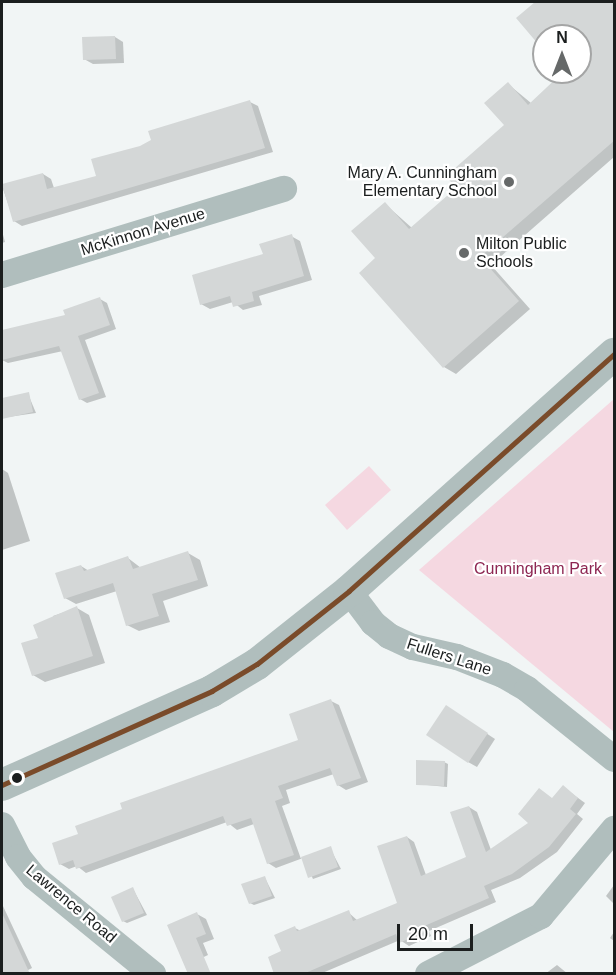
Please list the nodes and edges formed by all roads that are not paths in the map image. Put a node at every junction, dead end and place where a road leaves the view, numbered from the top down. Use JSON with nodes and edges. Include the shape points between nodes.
{"nodes":[{"id":1,"x":284,"y":189,"type":"dead end"},
{"id":2,"x":2,"y":275,"type":"edge"},
{"id":3,"x":615,"y":354,"type":"edge"},
{"id":4,"x":350,"y":591,"type":"junction"},
{"id":5,"x":615,"y":759,"type":"edge"},
{"id":6,"x":2,"y":785,"type":"edge"},
{"id":7,"x":2,"y":825,"type":"edge"},
{"id":8,"x":615,"y":829,"type":"edge"},
{"id":9,"x":153,"y":974,"type":"edge"},
{"id":10,"x":428,"y":974,"type":"edge"}],
"edges":[{"from":1,"to":2,"type":"street","name":"McKinnon Avenue"},
{"from":3,"to":4,"type":"street"},
{"from":4,"to":5,"type":"street","name":"Fullers Lane","via":[[373,623],[389,636],[413,648],[457,657],[503,675],[527,689]]},
{"from":4,"to":6,"type":"street","via":[[235,678]]},
{"from":7,"to":9,"type":"street","name":"Lawrence Road","via":[[18,858],[34,878]]},
{"from":8,"to":10,"type":"street","via":[[541,916]]}]}
